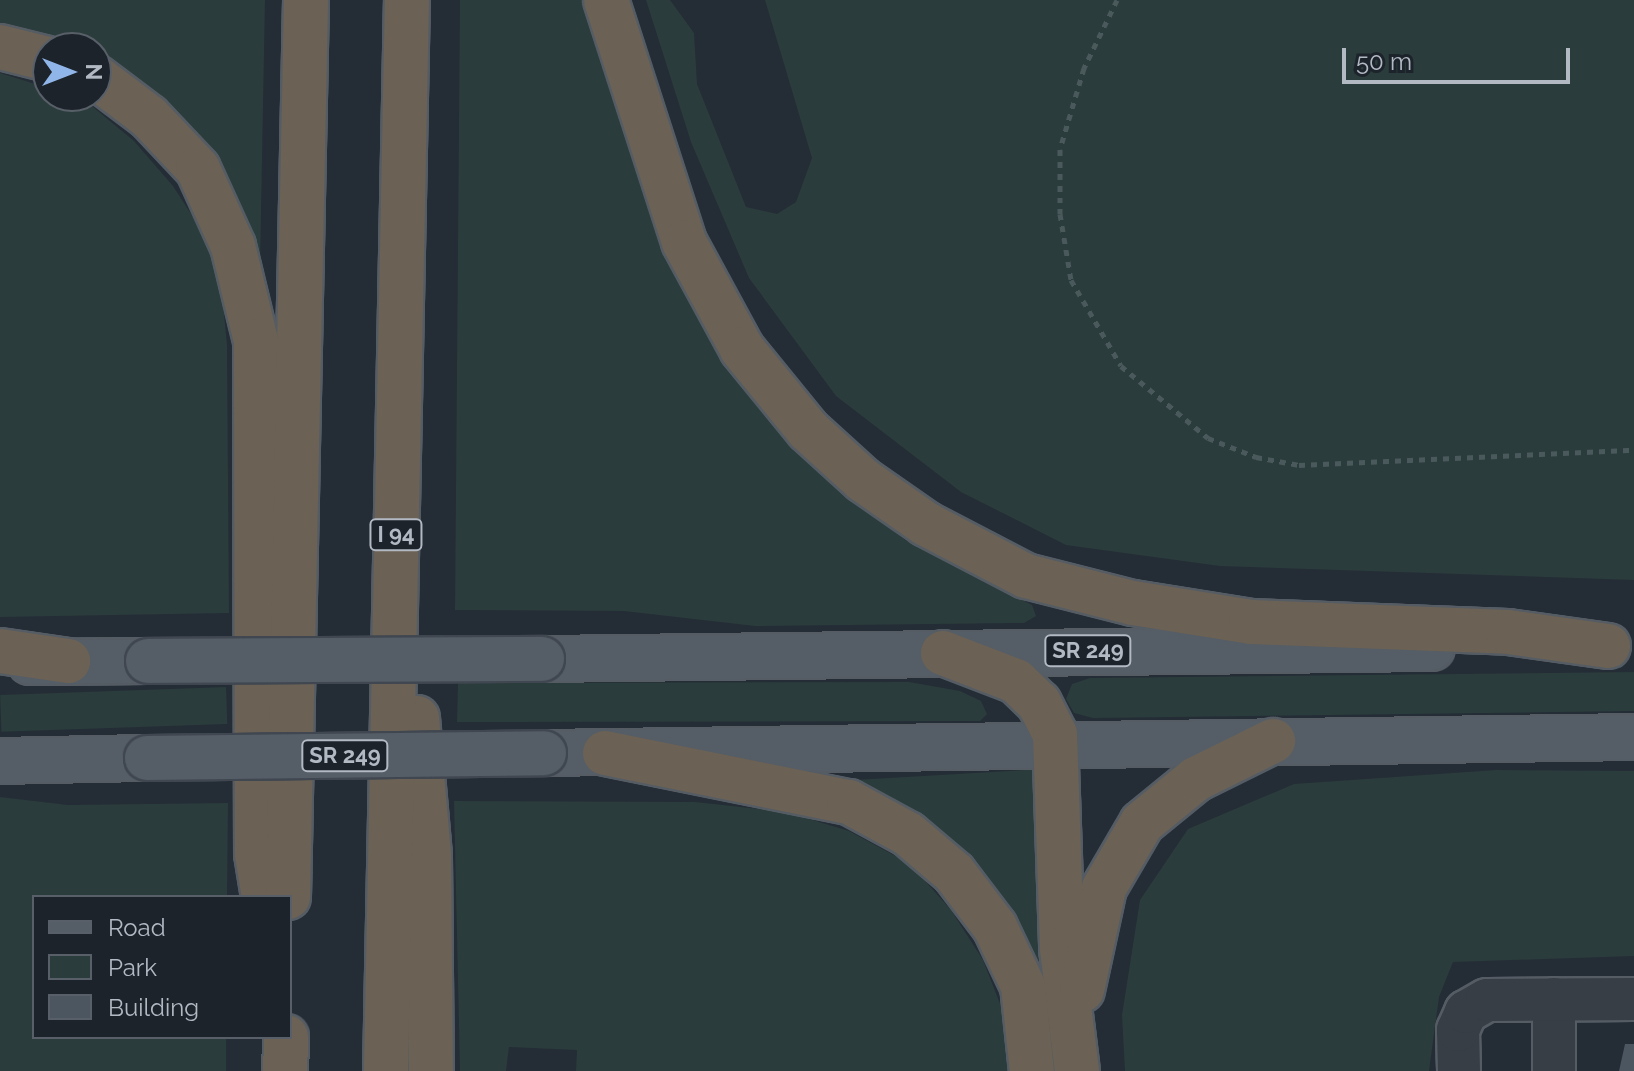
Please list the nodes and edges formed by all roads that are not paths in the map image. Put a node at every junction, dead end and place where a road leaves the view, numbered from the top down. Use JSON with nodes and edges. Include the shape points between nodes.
{"nodes":[{"id":1,"x":306,"y":0,"type":"edge"},
{"id":2,"x":407,"y":0,"type":"edge"},
{"id":3,"x":606,"y":0,"type":"edge"},
{"id":4,"x":0,"y":47,"type":"edge"},
{"id":5,"x":32,"y":55,"type":"edge"},
{"id":6,"x":112,"y":89,"type":"edge"},
{"id":7,"x":397,"y":490,"type":"junction"},
{"id":8,"x":1621,"y":646,"type":"edge"},
{"id":9,"x":0,"y":651,"type":"edge"},
{"id":10,"x":943,"y":653,"type":"junction"},
{"id":11,"x":68,"y":661,"type":"junction"},
{"id":12,"x":0,"y":662,"type":"edge"},
{"id":13,"x":1634,"y":737,"type":"edge"},
{"id":14,"x":1273,"y":741,"type":"junction"},
{"id":15,"x":1058,"y":744,"type":"junction"},
{"id":16,"x":605,"y":753,"type":"junction"},
{"id":17,"x":0,"y":761,"type":"edge"},
{"id":18,"x":264,"y":895,"type":"edge"},
{"id":19,"x":288,"y":895,"type":"edge"},
{"id":20,"x":1554,"y":999,"type":"junction"},
{"id":21,"x":1634,"y":999,"type":"edge"},
{"id":22,"x":1076,"y":1056,"type":"edge"},
{"id":23,"x":386,"y":1071,"type":"edge"},
{"id":24,"x":431,"y":1071,"type":"edge"},
{"id":25,"x":1032,"y":1071,"type":"edge"},
{"id":26,"x":1459,"y":1071,"type":"edge"},
{"id":27,"x":1554,"y":1071,"type":"edge"}],
"edges":[{"from":1,"to":19,"type":"highway"},
{"from":2,"to":7,"type":"highway","number":"I 94"},
{"from":3,"to":8,"type":"highway","via":[[684,242],[742,349],[808,430],[863,480],[926,524],[1026,576],[1133,603],[1251,622],[1508,632]]},
{"from":4,"to":5,"type":"highway"},
{"from":6,"to":18,"type":"highway","via":[[149,117],[198,169],[233,246],[256,341],[257,854]]},
{"from":7,"to":23,"type":"highway","number":"I 94"},
{"from":7,"to":24,"type":"highway","via":[[429,856]]},
{"from":8,"to":10,"type":"main road","number":"SR 249"},
{"from":9,"to":11,"type":"highway"},
{"from":10,"to":11,"type":"main road","number":"SR 249","bridge":true},
{"from":10,"to":15,"type":"highway","via":[[1022,686],[1039,703]]},
{"from":11,"to":12,"type":"main road","number":"SR 249"},
{"from":13,"to":14,"type":"main road","number":"SR 249"},
{"from":14,"to":15,"type":"main road","number":"SR 249"},
{"from":14,"to":22,"type":"highway","via":[[1174,793],[1128,842],[1096,914]]},
{"from":15,"to":16,"type":"main road","number":"SR 249"},
{"from":15,"to":22,"type":"highway","via":[[1062,949]]},
{"from":16,"to":17,"type":"main road","number":"SR 249","bridge":true},
{"from":16,"to":25,"type":"highway","via":[[849,802],[908,834],[954,873],[995,927],[1023,986]]},
{"from":20,"to":21,"type":"lane"},
{"from":20,"to":26,"type":"lane","via":[[1487,1000],[1466,1012],[1458,1030]]},
{"from":20,"to":27,"type":"lane"}]}
